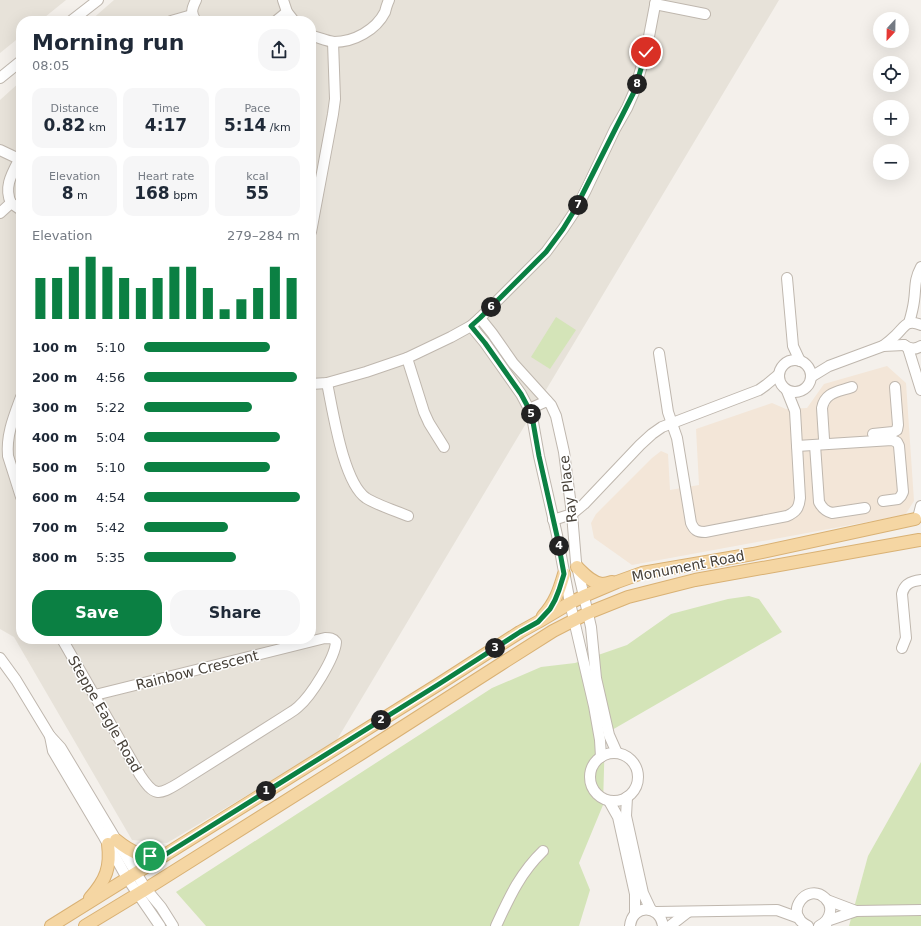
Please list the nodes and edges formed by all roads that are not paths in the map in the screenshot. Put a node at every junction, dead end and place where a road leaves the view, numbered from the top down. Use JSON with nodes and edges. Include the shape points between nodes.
{"nodes":[{"id":1,"x":98,"y":0,"type":"edge"},
{"id":2,"x":196,"y":0,"type":"edge"},
{"id":3,"x":283,"y":0,"type":"edge"},
{"id":4,"x":389,"y":0,"type":"edge"},
{"id":5,"x":656,"y":2,"type":"edge"},
{"id":6,"x":287,"y":12,"type":"junction"},
{"id":7,"x":705,"y":14,"type":"dead end"},
{"id":8,"x":77,"y":16,"type":"edge"},
{"id":9,"x":193,"y":16,"type":"edge"},
{"id":10,"x":282,"y":16,"type":"edge"},
{"id":11,"x":290,"y":16,"type":"edge"},
{"id":12,"x":316,"y":37,"type":"edge"},
{"id":13,"x":333,"y":42,"type":"junction"},
{"id":14,"x":16,"y":65,"type":"edge"},
{"id":15,"x":0,"y":78,"type":"edge"},
{"id":16,"x":0,"y":150,"type":"edge"},
{"id":17,"x":16,"y":156,"type":"edge"},
{"id":18,"x":16,"y":167,"type":"edge"},
{"id":19,"x":10,"y":203,"type":"junction"},
{"id":20,"x":316,"y":205,"type":"edge"},
{"id":21,"x":16,"y":207,"type":"edge"},
{"id":22,"x":0,"y":213,"type":"edge"},
{"id":23,"x":921,"y":267,"type":"edge"},
{"id":24,"x":787,"y":278,"type":"dead end"},
{"id":25,"x":914,"y":302,"type":"junction"},
{"id":26,"x":480,"y":318,"type":"junction"},
{"id":27,"x":921,"y":325,"type":"edge"},
{"id":28,"x":471,"y":326,"type":"junction"},
{"id":29,"x":905,"y":326,"type":"junction"},
{"id":30,"x":793,"y":346,"type":"junction"},
{"id":31,"x":883,"y":346,"type":"junction"},
{"id":32,"x":906,"y":346,"type":"junction"},
{"id":33,"x":921,"y":346,"type":"edge"},
{"id":34,"x":505,"y":352,"type":"junction"},
{"id":35,"x":659,"y":353,"type":"dead end"},
{"id":36,"x":407,"y":358,"type":"junction"},
{"id":37,"x":496,"y":358,"type":"junction"},
{"id":38,"x":786,"y":363,"type":"junction"},
{"id":39,"x":804,"y":364,"type":"junction"},
{"id":40,"x":829,"y":366,"type":"junction"},
{"id":41,"x":778,"y":375,"type":"junction"},
{"id":42,"x":811,"y":377,"type":"junction"},
{"id":43,"x":327,"y":383,"type":"junction"},
{"id":44,"x":316,"y":384,"type":"edge"},
{"id":45,"x":852,"y":387,"type":"dead end"},
{"id":46,"x":895,"y":387,"type":"dead end"},
{"id":47,"x":785,"y":389,"type":"junction"},
{"id":48,"x":759,"y":390,"type":"junction"},
{"id":49,"x":921,"y":390,"type":"edge"},
{"id":50,"x":801,"y":392,"type":"junction"},
{"id":51,"x":547,"y":401,"type":"junction"},
{"id":52,"x":529,"y":409,"type":"junction"},
{"id":53,"x":16,"y":410,"type":"edge"},
{"id":54,"x":795,"y":411,"type":"junction"},
{"id":55,"x":673,"y":424,"type":"junction"},
{"id":56,"x":824,"y":439,"type":"junction"},
{"id":57,"x":797,"y":444,"type":"junction"},
{"id":58,"x":815,"y":445,"type":"junction"},
{"id":59,"x":444,"y":447,"type":"dead end"},
{"id":60,"x":16,"y":480,"type":"edge"},
{"id":61,"x":883,"y":501,"type":"dead end"},
{"id":62,"x":865,"y":508,"type":"dead end"},
{"id":63,"x":919,"y":513,"type":"edge"},
{"id":64,"x":572,"y":514,"type":"junction"},
{"id":65,"x":408,"y":516,"type":"dead end"},
{"id":66,"x":553,"y":520,"type":"junction"},
{"id":67,"x":920,"y":540,"type":"edge"},
{"id":68,"x":577,"y":568,"type":"junction"},
{"id":69,"x":564,"y":574,"type":"junction"},
{"id":70,"x":921,"y":580,"type":"edge"},
{"id":71,"x":617,"y":582,"type":"junction"},
{"id":72,"x":584,"y":596,"type":"junction"},
{"id":73,"x":570,"y":603,"type":"junction"},
{"id":74,"x":588,"y":613,"type":"junction"},
{"id":75,"x":574,"y":620,"type":"junction"},
{"id":76,"x":538,"y":622,"type":"junction"},
{"id":77,"x":316,"y":640,"type":"edge"},
{"id":78,"x":65,"y":644,"type":"edge"},
{"id":79,"x":300,"y":644,"type":"edge"},
{"id":80,"x":902,"y":648,"type":"dead end"},
{"id":81,"x":0,"y":658,"type":"edge"},
{"id":82,"x":95,"y":694,"type":"junction"},
{"id":83,"x":617,"y":753,"type":"junction"},
{"id":84,"x":600,"y":757,"type":"junction"},
{"id":85,"x":150,"y":788,"type":"joint"},
{"id":86,"x":627,"y":797,"type":"junction"},
{"id":87,"x":609,"y":800,"type":"junction"},
{"id":88,"x":112,"y":842,"type":"junction"},
{"id":89,"x":543,"y":850,"type":"dead end"},
{"id":90,"x":163,"y":856,"type":"junction"},
{"id":91,"x":131,"y":876,"type":"junction"},
{"id":92,"x":142,"y":891,"type":"junction"},
{"id":93,"x":827,"y":900,"type":"junction"},
{"id":94,"x":798,"y":902,"type":"junction"},
{"id":95,"x":81,"y":908,"type":"junction"},
{"id":96,"x":777,"y":910,"type":"junction"},
{"id":97,"x":921,"y":910,"type":"edge"},
{"id":98,"x":653,"y":911,"type":"junction"},
{"id":99,"x":856,"y":911,"type":"junction"},
{"id":100,"x":688,"y":912,"type":"junction"},
{"id":101,"x":635,"y":914,"type":"junction"},
{"id":102,"x":799,"y":918,"type":"junction"},
{"id":103,"x":824,"y":924,"type":"edge"},
{"id":104,"x":51,"y":926,"type":"edge"},
{"id":105,"x":85,"y":926,"type":"edge"},
{"id":106,"x":160,"y":926,"type":"edge"},
{"id":107,"x":173,"y":926,"type":"edge"},
{"id":108,"x":496,"y":926,"type":"edge"},
{"id":109,"x":630,"y":926,"type":"edge"},
{"id":110,"x":664,"y":926,"type":"edge"},
{"id":111,"x":670,"y":926,"type":"edge"},
{"id":112,"x":807,"y":926,"type":"edge"}],
"edges":[{"from":1,"to":8,"type":"street"},
{"from":2,"to":9,"type":"street","via":[[191,11]]},
{"from":3,"to":6,"type":"street"},
{"from":4,"to":13,"type":"street","via":[[375,26],[347,41]]},
{"from":5,"to":7,"type":"street"},
{"from":5,"to":26,"type":"street","via":[[646,52],[634,92],[574,211],[546,252]]},
{"from":6,"to":10,"type":"street"},
{"from":6,"to":11,"type":"street"},
{"from":12,"to":13,"type":"street"},
{"from":13,"to":20,"type":"street","via":[[333,114]]},
{"from":14,"to":15,"type":"street"},
{"from":16,"to":17,"type":"street"},
{"from":18,"to":19,"type":"street","via":[[7,190]]},
{"from":19,"to":21,"type":"street"},
{"from":19,"to":22,"type":"street"},
{"from":23,"to":25,"type":"street","via":[[917,276]]},
{"from":24,"to":30,"type":"street"},
{"from":25,"to":27,"type":"street"},
{"from":25,"to":29,"type":"street"},
{"from":26,"to":28,"type":"street"},
{"from":26,"to":34,"type":"street","name":"Ray Place"},
{"from":27,"to":29,"type":"street","via":[[915,322]]},
{"from":28,"to":36,"type":"street"},
{"from":28,"to":37,"type":"street","name":"Ray Place"},
{"from":29,"to":31,"type":"street"},
{"from":29,"to":32,"type":"street","via":[[900,338]]},
{"from":30,"to":38,"type":"street"},
{"from":30,"to":39,"type":"street"},
{"from":31,"to":32,"type":"street"},
{"from":31,"to":40,"type":"street"},
{"from":32,"to":33,"type":"street","via":[[912,349]]},
{"from":32,"to":49,"type":"street"},
{"from":34,"to":37,"type":"street"},
{"from":34,"to":51,"type":"street","name":"Ray Place"},
{"from":35,"to":55,"type":"street","via":[[668,412]]},
{"from":36,"to":43,"type":"street"},
{"from":36,"to":59,"type":"street","via":[[424,412]]},
{"from":37,"to":52,"type":"street","name":"Ray Place"},
{"from":38,"to":39,"type":"street","via":[[790,361]]},
{"from":38,"to":41,"type":"street"},
{"from":39,"to":40,"type":"street"},
{"from":39,"to":42,"type":"street"},
{"from":40,"to":42,"type":"street"},
{"from":41,"to":47,"type":"street","via":[[780,384]]},
{"from":41,"to":48,"type":"street"},
{"from":42,"to":50,"type":"street","via":[[808,386]]},
{"from":43,"to":44,"type":"street"},
{"from":43,"to":65,"type":"street","via":[[342,453],[351,478],[359,491],[371,501]]},
{"from":45,"to":56,"type":"street","via":[[830,394],[826,398],[822,408]]},
{"from":46,"to":56,"type":"street","via":[[897,430]]},
{"from":47,"to":48,"type":"street"},
{"from":47,"to":50,"type":"street"},
{"from":47,"to":54,"type":"street"},
{"from":48,"to":55,"type":"street"},
{"from":50,"to":54,"type":"street"},
{"from":51,"to":52,"type":"street"},
{"from":51,"to":64,"type":"street","name":"Ray Place","via":[[556,416],[560,430]]},
{"from":52,"to":66,"type":"street","name":"Ray Place"},
{"from":53,"to":60,"type":"street","via":[[8,435],[7,449]]},
{"from":54,"to":57,"type":"street"},
{"from":55,"to":57,"type":"street","via":[[691,523],[693,528],[700,532],[787,516],[796,512],[800,498]]},
{"from":55,"to":64,"type":"street","via":[[662,427],[652,434]]},
{"from":56,"to":57,"type":"street"},
{"from":57,"to":58,"type":"street"},
{"from":58,"to":61,"type":"street","via":[[892,440],[897,442],[903,492],[898,499]]},
{"from":58,"to":62,"type":"street","via":[[819,502],[822,508],[832,513]]},
{"from":63,"to":67,"type":"main road","via":[[913,531]]},
{"from":63,"to":71,"type":"main road","name":"Monument Road","via":[[753,554],[642,573]]},
{"from":64,"to":66,"type":"street"},
{"from":64,"to":68,"type":"street","name":"Ray Place"},
{"from":66,"to":69,"type":"street","name":"Ray Place"},
{"from":67,"to":74,"type":"main road","name":"Monument Road","via":[[695,580],[628,597]]},
{"from":68,"to":71,"type":"main road","via":[[592,580],[602,584]]},
{"from":68,"to":72,"type":"street","name":"Ray Place"},
{"from":69,"to":73,"type":"street","name":"Ray Place"},
{"from":69,"to":76,"type":"main road","via":[[555,600]]},
{"from":70,"to":80,"type":"street","via":[[910,582],[903,590],[906,638]]},
{"from":71,"to":72,"type":"main road","name":"Monument Road"},
{"from":72,"to":73,"type":"main road","name":"Monument Road"},
{"from":72,"to":74,"type":"street","name":"Ray Place"},
{"from":73,"to":75,"type":"street","name":"Ray Place"},
{"from":73,"to":76,"type":"main road","name":"Monument Road"},
{"from":74,"to":75,"type":"main road","name":"Monument Road"},
{"from":74,"to":83,"type":"street","name":"Ray Place","via":[[596,678],[609,734]]},
{"from":75,"to":84,"type":"street","name":"Ray Place","via":[[594,706]]},
{"from":75,"to":92,"type":"main road","name":"Monument Road"},
{"from":76,"to":90,"type":"main road","name":"Monument Road"},
{"from":77,"to":85,"type":"street","name":"Rainbow Crescent","via":[[333,639],[336,642],[334,654],[310,693],[298,707],[168,790],[156,792]]},
{"from":78,"to":82,"type":"street","name":"Steppe Eagle Road"},
{"from":79,"to":82,"type":"street","name":"Rainbow Crescent"},
{"from":81,"to":88,"type":"street","via":[[50,736],[61,748]]},
{"from":82,"to":85,"type":"street","name":"Steppe Eagle Road","via":[[140,775]]},
{"from":83,"to":84,"type":"street"},
{"from":83,"to":86,"type":"street","via":[[632,761],[638,776],[633,792]]},
{"from":84,"to":87,"type":"street","via":[[591,767],[590,782],[598,795]]},
{"from":86,"to":87,"type":"street","via":[[620,801]]},
{"from":86,"to":98,"type":"street","via":[[626,816],[642,893]]},
{"from":87,"to":101,"type":"street","via":[[618,817],[635,894]]},
{"from":88,"to":90,"type":"main road","via":[[141,855]]},
{"from":88,"to":91,"type":"street"},
{"from":88,"to":95,"type":"main road","via":[[107,872],[97,890]]},
{"from":89,"to":108,"type":"street","via":[[520,878]]},
{"from":90,"to":91,"type":"main road","name":"Monument Road"},
{"from":91,"to":92,"type":"street"},
{"from":91,"to":95,"type":"main road","name":"Monument Road"},
{"from":92,"to":105,"type":"main road","name":"Monument Road"},
{"from":92,"to":106,"type":"street"},
{"from":92,"to":107,"type":"street","via":[[161,907]]},
{"from":93,"to":94,"type":"street","via":[[812,893]]},
{"from":93,"to":99,"type":"street"},
{"from":93,"to":103,"type":"street","via":[[830,905],[830,916]]},
{"from":94,"to":96,"type":"street"},
{"from":94,"to":102,"type":"street"},
{"from":95,"to":104,"type":"main road","name":"Monument Road"},
{"from":96,"to":100,"type":"street"},
{"from":96,"to":102,"type":"street"},
{"from":97,"to":99,"type":"street"},
{"from":98,"to":100,"type":"street"},
{"from":98,"to":101,"type":"street","via":[[645,910]]},
{"from":98,"to":110,"type":"street","via":[[660,916]]},
{"from":99,"to":103,"type":"street"},
{"from":100,"to":111,"type":"street"},
{"from":101,"to":109,"type":"street"},
{"from":102,"to":112,"type":"street"}]}
